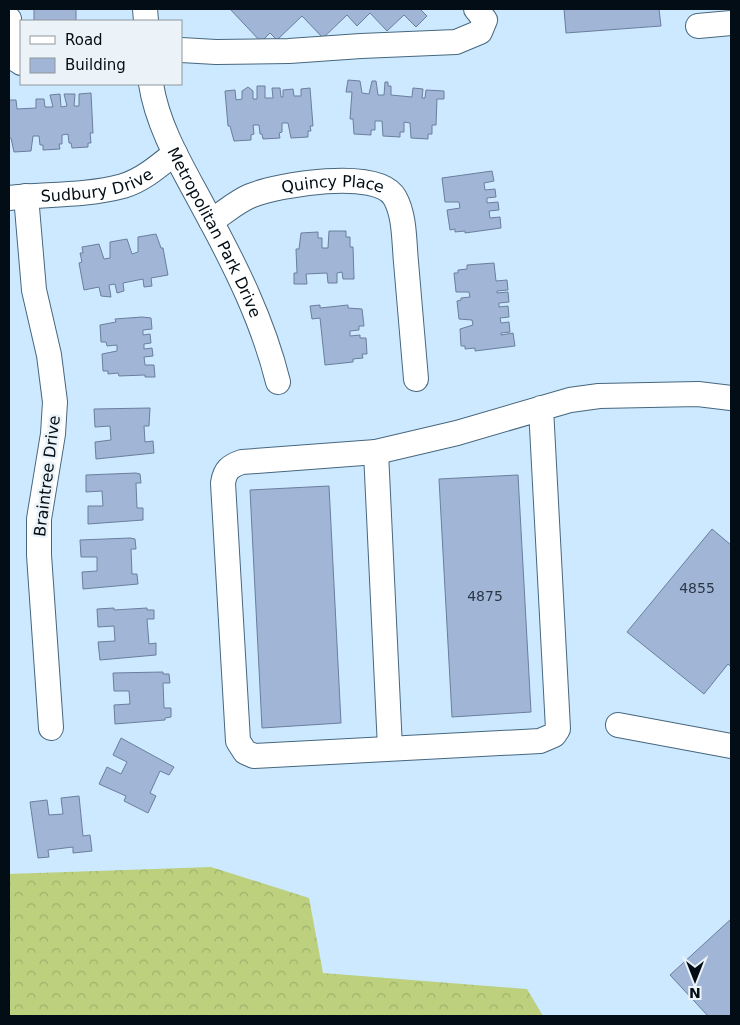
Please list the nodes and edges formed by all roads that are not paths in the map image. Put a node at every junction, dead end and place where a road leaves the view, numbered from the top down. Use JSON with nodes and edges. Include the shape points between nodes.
{"nodes":[{"id":1,"x":476,"y":9,"type":"edge"},
{"id":2,"x":9,"y":19,"type":"edge"},
{"id":3,"x":731,"y":23,"type":"edge"},
{"id":4,"x":698,"y":26,"type":"dead end"},
{"id":5,"x":182,"y":50,"type":"edge"},
{"id":6,"x":20,"y":62,"type":"edge"},
{"id":7,"x":151,"y":85,"type":"edge"},
{"id":8,"x":176,"y":153,"type":"junction"},
{"id":9,"x":17,"y":197,"type":"edge"},
{"id":10,"x":212,"y":221,"type":"junction"},
{"id":11,"x":416,"y":380,"type":"dead end"},
{"id":12,"x":278,"y":382,"type":"dead end"},
{"id":13,"x":731,"y":398,"type":"edge"},
{"id":14,"x":541,"y":408,"type":"junction"},
{"id":15,"x":376,"y":452,"type":"junction"},
{"id":16,"x":618,"y":725,"type":"dead end"},
{"id":17,"x":51,"y":728,"type":"dead end"},
{"id":18,"x":731,"y":746,"type":"edge"},
{"id":19,"x":390,"y":748,"type":"junction"}],
"edges":[{"from":1,"to":5,"type":"street","via":[[485,20],[480,32],[456,42],[289,51]]},
{"from":2,"to":6,"type":"street","via":[[11,53]]},
{"from":3,"to":4,"type":"street"},
{"from":7,"to":8,"type":"street","name":"Metropolitan Park Drive"},
{"from":8,"to":9,"type":"street","name":"Sudbury Drive","via":[[150,172],[124,185],[74,194]]},
{"from":8,"to":10,"type":"street","name":"Metropolitan Park Drive"},
{"from":9,"to":17,"type":"street","name":"Braintree Drive","via":[[49,355],[54,402],[53,434],[38,519]]},
{"from":10,"to":11,"type":"street","name":"Quincy Place","via":[[248,197],[266,190],[310,182],[350,181],[375,185],[390,192],[396,199],[402,226]]},
{"from":10,"to":12,"type":"street","name":"Metropolitan Park Drive","via":[[253,304],[272,354]]},
{"from":13,"to":14,"type":"street","via":[[698,394],[599,396]]},
{"from":14,"to":15,"type":"street","via":[[458,433]]},
{"from":14,"to":19,"type":"street","via":[[558,728],[554,735],[540,741]]},
{"from":15,"to":19,"type":"street"},
{"from":15,"to":19,"type":"street","via":[[242,462],[232,465],[225,473],[223,483],[240,747],[254,756]]},
{"from":16,"to":18,"type":"street"}]}
